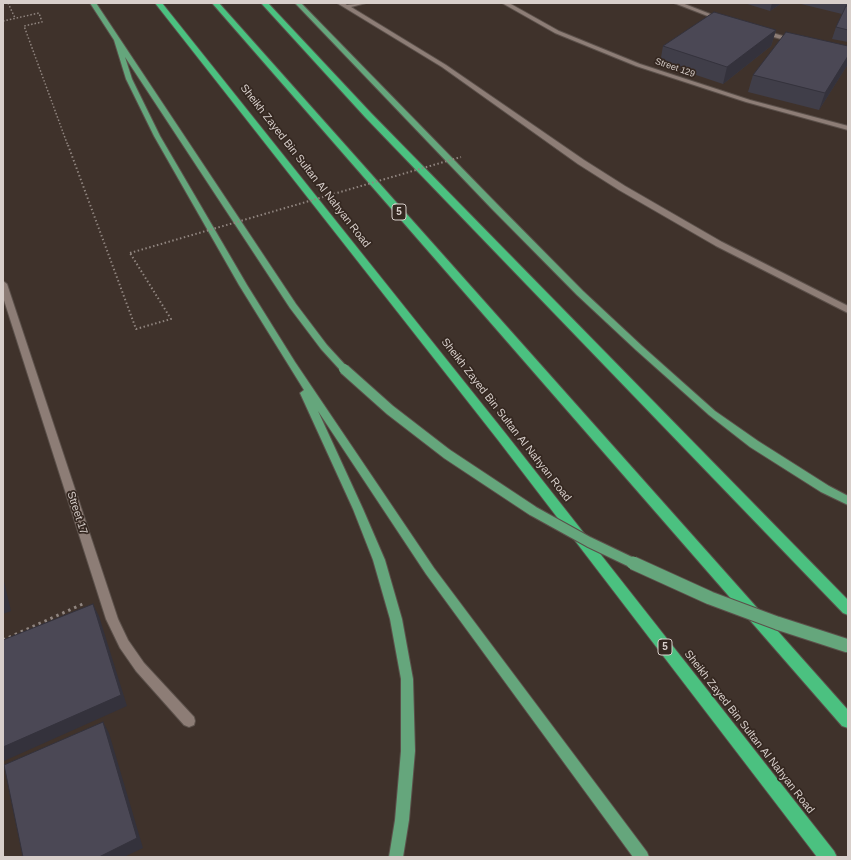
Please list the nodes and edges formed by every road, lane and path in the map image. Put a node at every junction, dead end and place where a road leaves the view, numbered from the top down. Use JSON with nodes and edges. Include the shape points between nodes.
{"nodes":[{"id":1,"x":8,"y":3,"type":"edge"},
{"id":2,"x":93,"y":3,"type":"edge"},
{"id":3,"x":158,"y":3,"type":"edge"},
{"id":4,"x":215,"y":3,"type":"edge"},
{"id":5,"x":264,"y":3,"type":"edge"},
{"id":6,"x":298,"y":3,"type":"edge"},
{"id":7,"x":363,"y":3,"type":"edge"},
{"id":8,"x":505,"y":3,"type":"edge"},
{"id":9,"x":677,"y":3,"type":"edge"},
{"id":10,"x":343,"y":5,"type":"edge"},
{"id":11,"x":15,"y":18,"type":"junction"},
{"id":12,"x":724,"y":20,"type":"edge"},
{"id":13,"x":3,"y":21,"type":"edge"},
{"id":14,"x":754,"y":29,"type":"edge"},
{"id":15,"x":117,"y":39,"type":"junction"},
{"id":16,"x":798,"y":42,"type":"edge"},
{"id":17,"x":848,"y":128,"type":"edge"},
{"id":18,"x":461,"y":157,"type":"dead end"},
{"id":19,"x":3,"y":284,"type":"edge"},
{"id":20,"x":848,"y":310,"type":"edge"},
{"id":21,"x":292,"y":364,"type":"junction"},
{"id":22,"x":848,"y":501,"type":"edge"},
{"id":23,"x":103,"y":595,"type":"junction"},
{"id":24,"x":848,"y":609,"type":"edge"},
{"id":25,"x":3,"y":640,"type":"edge"},
{"id":26,"x":848,"y":646,"type":"edge"},
{"id":27,"x":190,"y":721,"type":"dead end"},
{"id":28,"x":848,"y":721,"type":"edge"},
{"id":29,"x":396,"y":857,"type":"edge"},
{"id":30,"x":642,"y":857,"type":"edge"},
{"id":31,"x":828,"y":857,"type":"edge"}],
"edges":[{"from":1,"to":11,"type":"path"},
{"from":2,"to":15,"type":"main road"},
{"from":3,"to":31,"type":"highway","name":"Sheikh Zayed Bin Sultan Al Nahyan Road","number":"5","via":[[502,437]]},
{"from":4,"to":28,"type":"highway","number":"5"},
{"from":5,"to":24,"type":"highway","via":[[368,115]]},
{"from":6,"to":22,"type":"main road","via":[[494,206],[639,348],[712,413],[754,444]]},
{"from":7,"to":10,"type":"street"},
{"from":8,"to":17,"type":"street","name":"Street 129","via":[[557,32],[638,65],[748,101]]},
{"from":9,"to":12,"type":"street"},
{"from":10,"to":20,"type":"street","via":[[444,66],[581,162],[629,192],[719,244]]},
{"from":11,"to":13,"type":"path"},
{"from":11,"to":18,"type":"path","bridge":true,"via":[[39,14],[42,22],[24,26],[136,329],[170,319],[130,253]]},
{"from":14,"to":16,"type":"street"},
{"from":15,"to":21,"type":"main road","via":[[129,78],[157,136]]},
{"from":15,"to":26,"type":"main road","bridge":true,"via":[[293,306],[344,369],[390,410],[447,454],[533,511],[589,542],[710,598]]},
{"from":19,"to":23,"type":"street","name":"Street 17"},
{"from":21,"to":29,"type":"main road","via":[[379,560],[396,619],[407,679],[408,751]]},
{"from":21,"to":30,"type":"main road","via":[[430,571]]},
{"from":23,"to":25,"type":"path"},
{"from":23,"to":27,"type":"street","name":"Street 17","via":[[124,644],[140,667]]}]}
